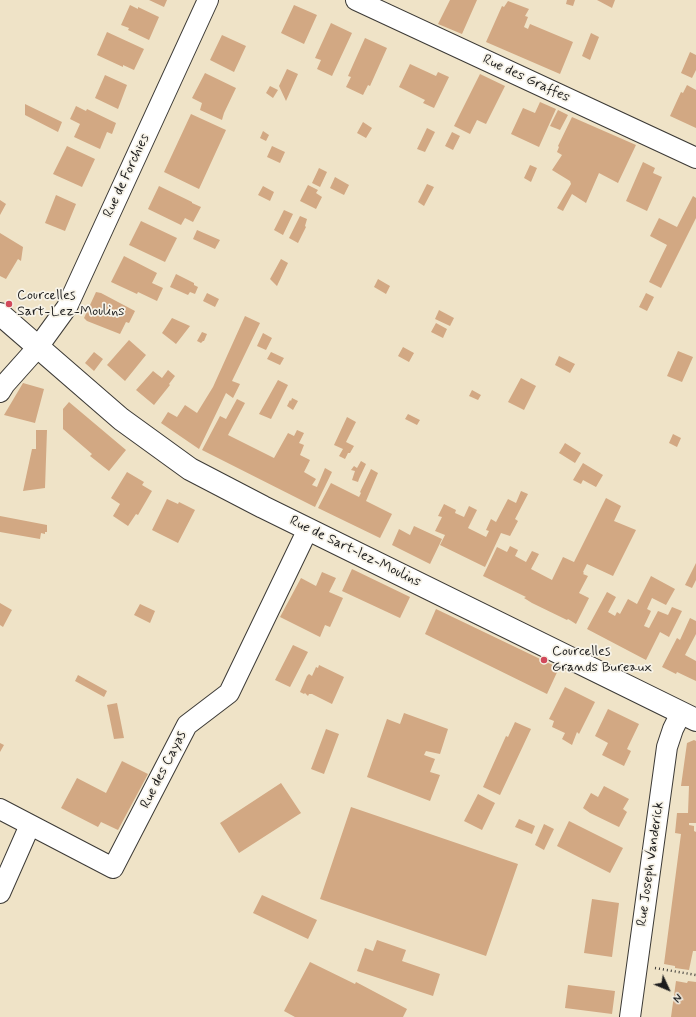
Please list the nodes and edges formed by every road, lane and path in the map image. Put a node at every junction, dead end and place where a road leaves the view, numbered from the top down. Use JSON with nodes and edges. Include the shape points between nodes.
{"nodes":[{"id":1,"x":208,"y":0,"type":"edge"},
{"id":2,"x":356,"y":0,"type":"edge"},
{"id":3,"x":696,"y":158,"type":"edge"},
{"id":4,"x":0,"y":314,"type":"edge"},
{"id":5,"x":38,"y":347,"type":"junction"},
{"id":6,"x":0,"y":392,"type":"edge"},
{"id":7,"x":308,"y":529,"type":"junction"},
{"id":8,"x":688,"y":717,"type":"edge"},
{"id":9,"x":0,"y":809,"type":"edge"},
{"id":10,"x":30,"y":825,"type":"junction"},
{"id":11,"x":0,"y":893,"type":"edge"},
{"id":12,"x":637,"y":965,"type":"junction"},
{"id":13,"x":696,"y":975,"type":"edge"},
{"id":14,"x":630,"y":1017,"type":"edge"}],
"edges":[{"from":1,"to":5,"type":"street","name":"Rue de Forchies","via":[[67,307]]},
{"from":2,"to":3,"type":"street","name":"Rue des Graffes"},
{"from":4,"to":5,"type":"main road","name":"Rue de Sart-lez-Moulins"},
{"from":5,"to":6,"type":"street","name":"Rue de Forchies"},
{"from":5,"to":7,"type":"main road","name":"Rue de Sart-lez-Moulins","via":[[121,419],[190,470]]},
{"from":7,"to":8,"type":"main road","name":"Rue de Sart-lez-Moulins"},
{"from":7,"to":10,"type":"street","name":"Rue des Cayas","via":[[229,692],[187,725],[113,868]]},
{"from":8,"to":12,"type":"street","name":"Rue Joseph Vanderick","via":[[673,729],[668,747]]},
{"from":9,"to":10,"type":"street","name":"Rue des Cayas"},
{"from":10,"to":11,"type":"street"},
{"from":12,"to":13,"type":"path"},
{"from":12,"to":14,"type":"street","name":"Rue Joseph Vanderick"}]}
